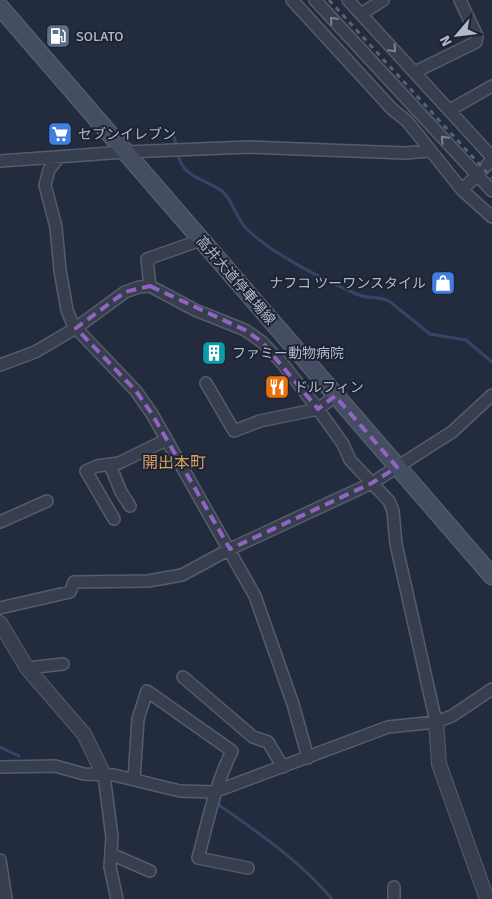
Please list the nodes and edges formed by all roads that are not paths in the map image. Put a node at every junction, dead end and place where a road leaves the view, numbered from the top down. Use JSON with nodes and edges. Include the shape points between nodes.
{"nodes":[{"id":1,"x":292,"y":0,"type":"edge"},
{"id":2,"x":315,"y":0,"type":"edge"},
{"id":3,"x":348,"y":0,"type":"edge"},
{"id":4,"x":383,"y":0,"type":"edge"},
{"id":5,"x":460,"y":0,"type":"edge"},
{"id":6,"x":0,"y":7,"type":"edge"},
{"id":7,"x":361,"y":14,"type":"junction"},
{"id":8,"x":415,"y":72,"type":"junction"},
{"id":9,"x":492,"y":86,"type":"edge"},
{"id":10,"x":450,"y":110,"type":"junction"},
{"id":11,"x":430,"y":151,"type":"junction"},
{"id":12,"x":125,"y":152,"type":"junction"},
{"id":13,"x":59,"y":157,"type":"junction"},
{"id":14,"x":492,"y":159,"type":"edge"},
{"id":15,"x":0,"y":162,"type":"edge"},
{"id":16,"x":477,"y":175,"type":"junction"},
{"id":17,"x":462,"y":190,"type":"junction"},
{"id":18,"x":492,"y":191,"type":"edge"},
{"id":19,"x":492,"y":217,"type":"edge"},
{"id":20,"x":201,"y":240,"type":"junction"},
{"id":21,"x":150,"y":286,"type":"junction"},
{"id":22,"x":276,"y":327,"type":"junction"},
{"id":23,"x":76,"y":328,"type":"junction"},
{"id":24,"x":262,"y":342,"type":"junction"},
{"id":25,"x":0,"y":365,"type":"edge"},
{"id":26,"x":206,"y":383,"type":"dead end"},
{"id":27,"x":492,"y":394,"type":"edge"},
{"id":28,"x":335,"y":396,"type":"junction"},
{"id":29,"x":318,"y":409,"type":"junction"},
{"id":30,"x":166,"y":440,"type":"junction"},
{"id":31,"x":110,"y":465,"type":"junction"},
{"id":32,"x":397,"y":467,"type":"junction"},
{"id":33,"x":372,"y":483,"type":"junction"},
{"id":34,"x":47,"y":502,"type":"dead end"},
{"id":35,"x":130,"y":506,"type":"dead end"},
{"id":36,"x":114,"y":519,"type":"dead end"},
{"id":37,"x":0,"y":522,"type":"edge"},
{"id":38,"x":230,"y":550,"type":"junction"},
{"id":39,"x":492,"y":576,"type":"edge"},
{"id":40,"x":0,"y":608,"type":"edge"},
{"id":41,"x":0,"y":624,"type":"edge"},
{"id":42,"x":63,"y":664,"type":"dead end"},
{"id":43,"x":27,"y":668,"type":"junction"},
{"id":44,"x":183,"y":677,"type":"dead end"},
{"id":45,"x":492,"y":689,"type":"edge"},
{"id":46,"x":436,"y":722,"type":"junction"},
{"id":47,"x":308,"y":758,"type":"junction"},
{"id":48,"x":0,"y":767,"type":"edge"},
{"id":49,"x":283,"y":767,"type":"junction"},
{"id":50,"x":104,"y":775,"type":"junction"},
{"id":51,"x":134,"y":780,"type":"junction"},
{"id":52,"x":214,"y":792,"type":"junction"},
{"id":53,"x":111,"y":854,"type":"junction"},
{"id":54,"x":0,"y":860,"type":"edge"},
{"id":55,"x":248,"y":868,"type":"dead end"},
{"id":56,"x":150,"y":871,"type":"dead end"},
{"id":57,"x":4,"y":894,"type":"edge"},
{"id":58,"x":117,"y":899,"type":"edge"},
{"id":59,"x":486,"y":899,"type":"edge"}],
"edges":[{"from":1,"to":11,"type":"street","via":[[392,109],[407,121]]},
{"from":16,"to":2,"type":"street","one_way":true},
{"from":3,"to":7,"type":"street"},
{"from":4,"to":7,"type":"street"},
{"from":5,"to":8,"type":"street","via":[[477,36],[476,42]]},
{"from":6,"to":12,"type":"main road","name":"高井大道停車場線"},
{"from":7,"to":8,"type":"street","one_way":true},
{"from":8,"to":10,"type":"street"},
{"from":9,"to":10,"type":"street"},
{"from":10,"to":14,"type":"street"},
{"from":11,"to":12,"type":"street","via":[[405,153],[249,147]]},
{"from":11,"to":17,"type":"street"},
{"from":12,"to":13,"type":"street"},
{"from":12,"to":20,"type":"main road","name":"高井大道停車場線"},
{"from":13,"to":15,"type":"street"},
{"from":13,"to":23,"type":"street","via":[[49,170],[45,186],[56,227],[67,310]]},
{"from":14,"to":16,"type":"street"},
{"from":16,"to":17,"type":"street"},
{"from":16,"to":18,"type":"street"},
{"from":17,"to":19,"type":"street"},
{"from":20,"to":21,"type":"street","via":[[148,259]]},
{"from":20,"to":22,"type":"main road","name":"高井大道停車場線"},
{"from":21,"to":23,"type":"street","via":[[125,292]]},
{"from":21,"to":24,"type":"street","via":[[195,310],[245,330]]},
{"from":22,"to":24,"type":"street"},
{"from":22,"to":28,"type":"main road","name":"高井大道停車場線"},
{"from":23,"to":25,"type":"street","via":[[35,352]]},
{"from":23,"to":30,"type":"street","via":[[136,391]]},
{"from":24,"to":29,"type":"street"},
{"from":26,"to":29,"type":"street","via":[[234,431],[260,421]]},
{"from":27,"to":32,"type":"street","via":[[452,432]]},
{"from":28,"to":29,"type":"street"},
{"from":28,"to":32,"type":"main road","name":"高井大道停車場線"},
{"from":29,"to":33,"type":"street","via":[[343,444],[350,460]]},
{"from":30,"to":31,"type":"street"},
{"from":30,"to":38,"type":"street"},
{"from":31,"to":35,"type":"street"},
{"from":31,"to":36,"type":"street","via":[[86,471]]},
{"from":32,"to":33,"type":"street"},
{"from":32,"to":39,"type":"main road","name":"高井大道停車場線"},
{"from":33,"to":38,"type":"street"},
{"from":33,"to":46,"type":"street","via":[[389,501],[393,512],[396,544]]},
{"from":34,"to":37,"type":"street"},
{"from":38,"to":40,"type":"street","via":[[182,576],[148,581],[74,582],[70,592]]},
{"from":38,"to":47,"type":"street","via":[[256,596]]},
{"from":41,"to":43,"type":"street"},
{"from":42,"to":43,"type":"street"},
{"from":43,"to":50,"type":"street","via":[[84,734]]},
{"from":44,"to":49,"type":"street","via":[[253,737],[268,742]]},
{"from":45,"to":46,"type":"street","via":[[452,716]]},
{"from":46,"to":47,"type":"street","via":[[388,727]]},
{"from":46,"to":59,"type":"street","via":[[439,764]]},
{"from":47,"to":49,"type":"street"},
{"from":48,"to":50,"type":"street","via":[[55,766],[84,774]]},
{"from":49,"to":52,"type":"street"},
{"from":50,"to":51,"type":"street"},
{"from":50,"to":53,"type":"street","via":[[112,836]]},
{"from":51,"to":52,"type":"street","via":[[180,790]]},
{"from":51,"to":52,"type":"street","via":[[138,720],[147,690],[232,751]]},
{"from":52,"to":55,"type":"street","via":[[198,858]]},
{"from":53,"to":56,"type":"street"},
{"from":53,"to":58,"type":"street","via":[[110,867]]},
{"from":54,"to":57,"type":"street"}]}
